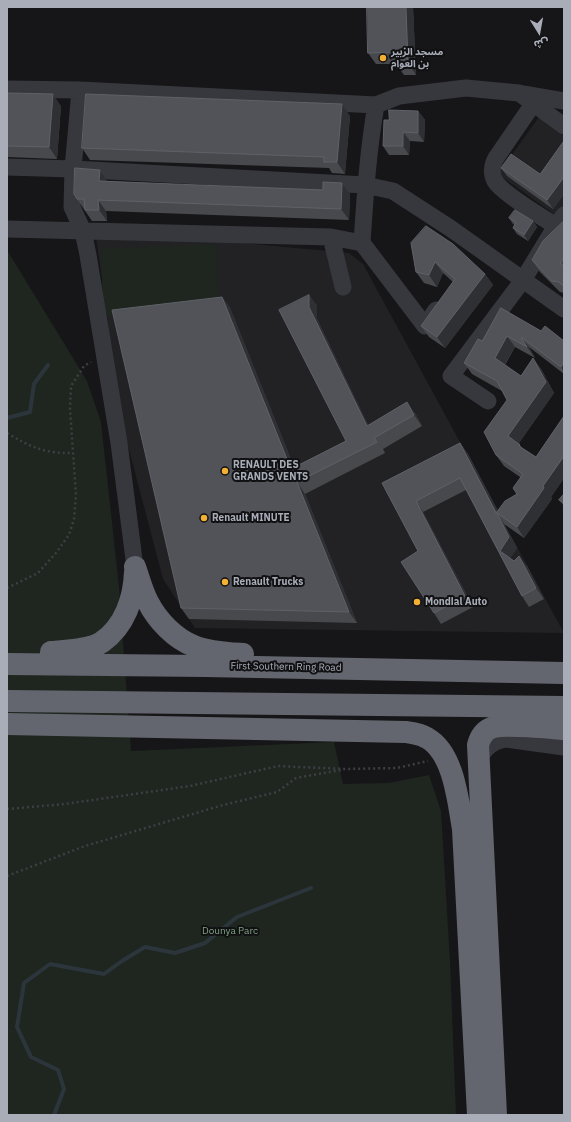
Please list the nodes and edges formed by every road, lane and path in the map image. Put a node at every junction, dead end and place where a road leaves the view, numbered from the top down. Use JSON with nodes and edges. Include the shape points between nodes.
{"nodes":[{"id":1,"x":7,"y":89,"type":"edge"},
{"id":2,"x":80,"y":90,"type":"junction"},
{"id":3,"x":518,"y":93,"type":"junction"},
{"id":4,"x":564,"y":101,"type":"edge"},
{"id":5,"x":533,"y":104,"type":"junction"},
{"id":6,"x":376,"y":106,"type":"junction"},
{"id":7,"x":564,"y":126,"type":"edge"},
{"id":8,"x":7,"y":167,"type":"edge"},
{"id":9,"x":73,"y":169,"type":"junction"},
{"id":10,"x":365,"y":185,"type":"junction"},
{"id":11,"x":560,"y":221,"type":"edge"},
{"id":12,"x":7,"y":229,"type":"edge"},
{"id":13,"x":83,"y":231,"type":"junction"},
{"id":14,"x":331,"y":237,"type":"junction"},
{"id":15,"x":362,"y":243,"type":"junction"},
{"id":16,"x":523,"y":280,"type":"junction"},
{"id":17,"x":343,"y":287,"type":"dead end"},
{"id":18,"x":446,"y":294,"type":"edge"},
{"id":19,"x":564,"y":309,"type":"edge"},
{"id":20,"x":104,"y":358,"type":"junction"},
{"id":21,"x":488,"y":401,"type":"dead end"},
{"id":22,"x":7,"y":433,"type":"edge"},
{"id":23,"x":73,"y":453,"type":"junction"},
{"id":24,"x":135,"y":567,"type":"junction"},
{"id":25,"x":7,"y":588,"type":"edge"},
{"id":26,"x":7,"y":653,"type":"edge"},
{"id":27,"x":7,"y":664,"type":"edge"},
{"id":28,"x":537,"y":672,"type":"junction"},
{"id":29,"x":564,"y":673,"type":"edge"},
{"id":30,"x":7,"y":701,"type":"edge"},
{"id":31,"x":564,"y":707,"type":"edge"},
{"id":32,"x":7,"y":724,"type":"edge"},
{"id":33,"x":564,"y":729,"type":"edge"},
{"id":34,"x":564,"y":747,"type":"edge"},
{"id":35,"x":446,"y":758,"type":"junction"},
{"id":36,"x":478,"y":760,"type":"junction"},
{"id":37,"x":346,"y":769,"type":"junction"},
{"id":38,"x":7,"y":809,"type":"edge"},
{"id":39,"x":7,"y":876,"type":"edge"},
{"id":40,"x":480,"y":980,"type":"junction"},
{"id":41,"x":478,"y":1115,"type":"edge"},
{"id":42,"x":496,"y":1115,"type":"edge"}],
"edges":[{"from":1,"to":2,"type":"street"},
{"from":2,"to":6,"type":"street"},
{"from":2,"to":9,"type":"street"},
{"from":3,"to":4,"type":"street"},
{"from":3,"to":5,"type":"street"},
{"from":3,"to":6,"type":"street","via":[[466,88],[399,96]]},
{"from":5,"to":7,"type":"street"},
{"from":5,"to":11,"type":"street","via":[[493,163],[493,175],[498,186]]},
{"from":6,"to":10,"type":"street"},
{"from":8,"to":9,"type":"street"},
{"from":9,"to":10,"type":"street"},
{"from":9,"to":13,"type":"street","via":[[72,207]]},
{"from":10,"to":15,"type":"street"},
{"from":10,"to":16,"type":"street","via":[[393,191]]},
{"from":11,"to":16,"type":"street"},
{"from":12,"to":13,"type":"street"},
{"from":13,"to":14,"type":"street"},
{"from":13,"to":20,"type":"street"},
{"from":14,"to":15,"type":"street"},
{"from":14,"to":17,"type":"street"},
{"from":15,"to":18,"type":"street","via":[[425,326]]},
{"from":16,"to":19,"type":"street"},
{"from":16,"to":21,"type":"street","via":[[451,376]]},
{"from":20,"to":23,"type":"path","via":[[84,366],[72,386],[70,409]]},
{"from":20,"to":24,"type":"street","via":[[119,443]]},
{"from":22,"to":23,"type":"path","via":[[22,443],[44,451],[58,454]]},
{"from":23,"to":25,"type":"path","via":[[76,495],[74,519],[69,535],[38,573]]},
{"from":24,"to":26,"type":"highway","via":[[130,606],[118,627],[102,643],[64,651]]},
{"from":24,"to":28,"type":"highway","via":[[147,601],[164,626],[194,646],[226,653]]},
{"from":27,"to":28,"type":"highway","name":"First Southern Ring Road"},
{"from":28,"to":29,"type":"highway","name":"First Southern Ring Road"},
{"from":30,"to":31,"type":"highway"},
{"from":32,"to":35,"type":"highway","via":[[406,732],[426,737],[438,746]]},
{"from":33,"to":36,"type":"highway","via":[[492,727],[479,739]]},
{"from":34,"to":36,"type":"street","via":[[498,740],[490,744]]},
{"from":35,"to":37,"type":"path","via":[[397,768]]},
{"from":35,"to":40,"type":"highway","via":[[457,794]]},
{"from":36,"to":40,"type":"highway","via":[[482,828]]},
{"from":37,"to":38,"type":"path","via":[[278,766],[190,786],[65,804]]},
{"from":37,"to":39,"type":"path","via":[[296,778],[277,792],[223,805],[85,846]]},
{"from":40,"to":41,"type":"highway"},
{"from":40,"to":42,"type":"highway"}]}
